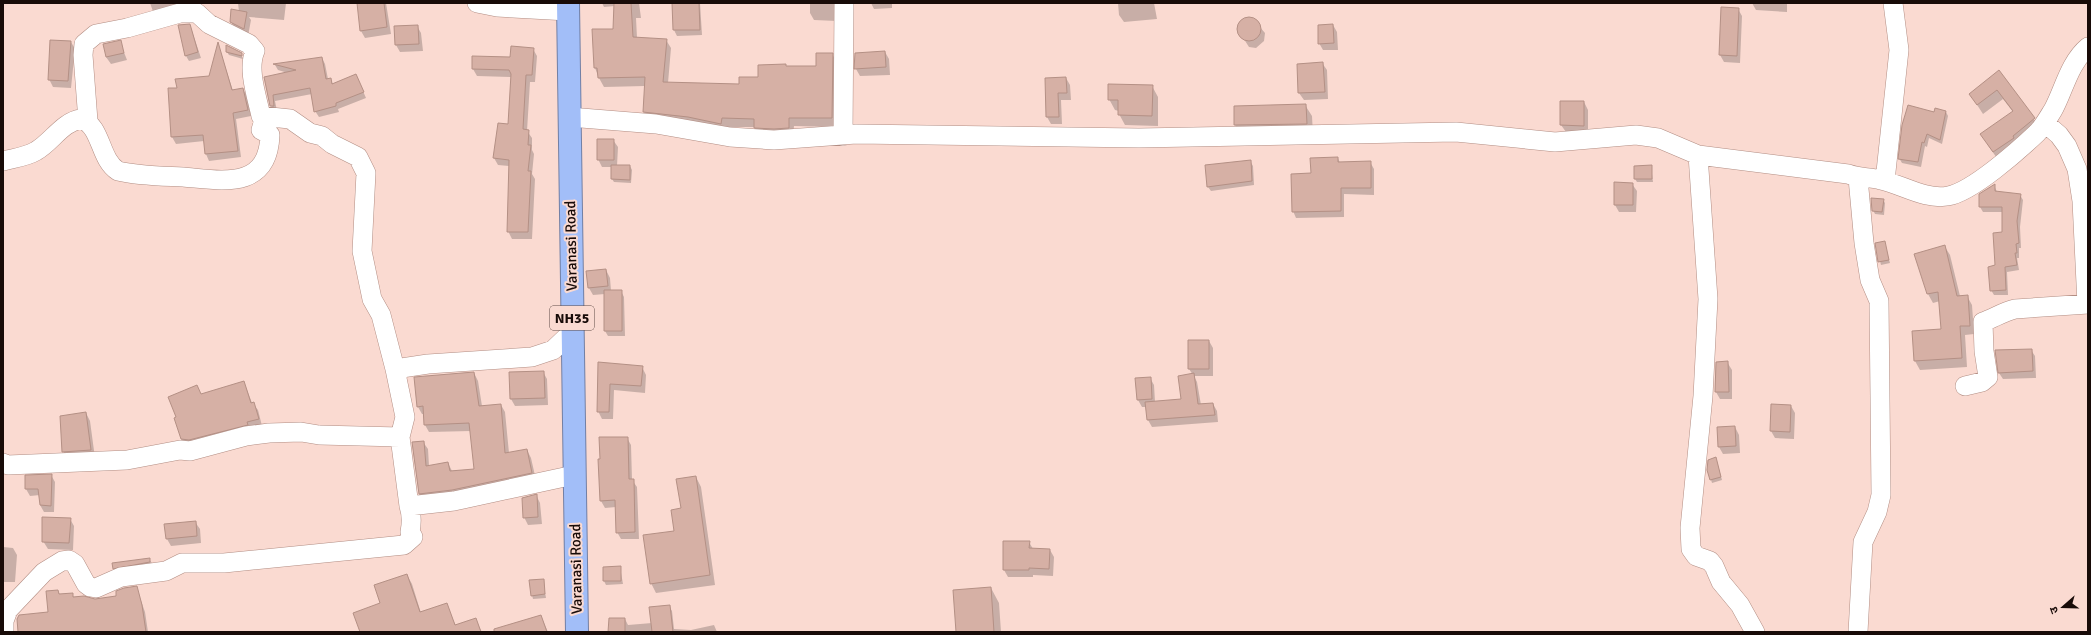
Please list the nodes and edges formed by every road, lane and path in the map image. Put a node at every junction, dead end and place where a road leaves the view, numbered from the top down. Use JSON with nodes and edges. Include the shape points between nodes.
{"nodes":[{"id":1,"x":477,"y":3,"type":"edge"},
{"id":2,"x":844,"y":3,"type":"edge"},
{"id":3,"x":1894,"y":3,"type":"edge"},
{"id":4,"x":568,"y":7,"type":"edge"},
{"id":5,"x":2088,"y":47,"type":"edge"},
{"id":6,"x":261,"y":116,"type":"junction"},
{"id":7,"x":569,"y":117,"type":"junction"},
{"id":8,"x":88,"y":121,"type":"junction"},
{"id":9,"x":2045,"y":123,"type":"junction"},
{"id":10,"x":843,"y":136,"type":"junction"},
{"id":11,"x":1698,"y":155,"type":"junction"},
{"id":12,"x":3,"y":161,"type":"edge"},
{"id":13,"x":1858,"y":178,"type":"junction"},
{"id":14,"x":1885,"y":181,"type":"junction"},
{"id":15,"x":2087,"y":304,"type":"edge"},
{"id":16,"x":572,"y":332,"type":"junction"},
{"id":17,"x":395,"y":369,"type":"junction"},
{"id":18,"x":1965,"y":386,"type":"dead end"},
{"id":19,"x":400,"y":437,"type":"junction"},
{"id":20,"x":3,"y":463,"type":"edge"},
{"id":21,"x":574,"y":475,"type":"junction"},
{"id":22,"x":409,"y":506,"type":"junction"},
{"id":23,"x":4,"y":632,"type":"edge"},
{"id":24,"x":577,"y":632,"type":"edge"},
{"id":25,"x":1755,"y":632,"type":"edge"},
{"id":26,"x":1858,"y":632,"type":"edge"}],
"edges":[{"from":1,"to":4,"type":"street","via":[[497,7]]},
{"from":2,"to":10,"type":"street"},
{"from":3,"to":14,"type":"street","via":[[1899,50]]},
{"from":4,"to":7,"type":"highway","name":"Varanasi Road","number":"NH35"},
{"from":5,"to":9,"type":"street","via":[[2078,57]]},
{"from":6,"to":8,"type":"street","via":[[264,120],[261,130],[270,136],[267,154],[255,171],[236,180],[224,181],[118,171],[107,162]]},
{"from":6,"to":8,"type":"street","via":[[253,68],[252,57],[255,51],[249,44],[209,24],[197,13],[189,12],[127,28],[103,31],[88,39],[84,44],[83,55]]},
{"from":6,"to":17,"type":"street","via":[[290,119],[310,133],[322,136],[332,144],[352,153],[363,166],[367,185],[362,251],[372,299],[381,315]]},
{"from":7,"to":10,"type":"street","via":[[656,124],[751,139]]},
{"from":7,"to":16,"type":"highway","name":"Varanasi Road","number":"NH35"},
{"from":8,"to":12,"type":"street","via":[[75,120],[35,152]]},
{"from":9,"to":14,"type":"street","via":[[2026,143],[1985,176],[1957,194],[1921,194]]},
{"from":9,"to":15,"type":"street","via":[[2063,140],[2077,169]]},
{"from":10,"to":11,"type":"street","via":[[856,134],[1139,138],[1456,132],[1555,142],[1636,135],[1658,138]]},
{"from":11,"to":13,"type":"street","via":[[1848,174]]},
{"from":11,"to":25,"type":"street","via":[[1708,299],[1690,549],[1696,556],[1710,561],[1714,566],[1721,582],[1740,605]]},
{"from":13,"to":14,"type":"street"},
{"from":13,"to":26,"type":"street","via":[[1870,280],[1879,301],[1881,495],[1877,512],[1863,542]]},
{"from":15,"to":18,"type":"street","via":[[2015,309],[1983,322],[1988,377],[1982,382]]},
{"from":16,"to":17,"type":"street","via":[[552,350],[532,357],[440,362]]},
{"from":16,"to":21,"type":"highway","name":"Varanasi Road","number":"NH35"},
{"from":17,"to":19,"type":"street","via":[[405,417]]},
{"from":19,"to":20,"type":"street","via":[[269,433],[246,436],[190,452],[180,450],[127,460],[24,465]]},
{"from":19,"to":22,"type":"street"},
{"from":21,"to":22,"type":"street","via":[[454,501]]},
{"from":21,"to":24,"type":"highway","name":"Varanasi Road","number":"NH35"},
{"from":22,"to":23,"type":"street","via":[[412,523],[410,532],[413,537],[404,545],[224,563],[182,563],[166,571],[121,576],[96,588],[86,584],[75,564],[69,560],[62,561],[44,572],[8,610]]}]}
